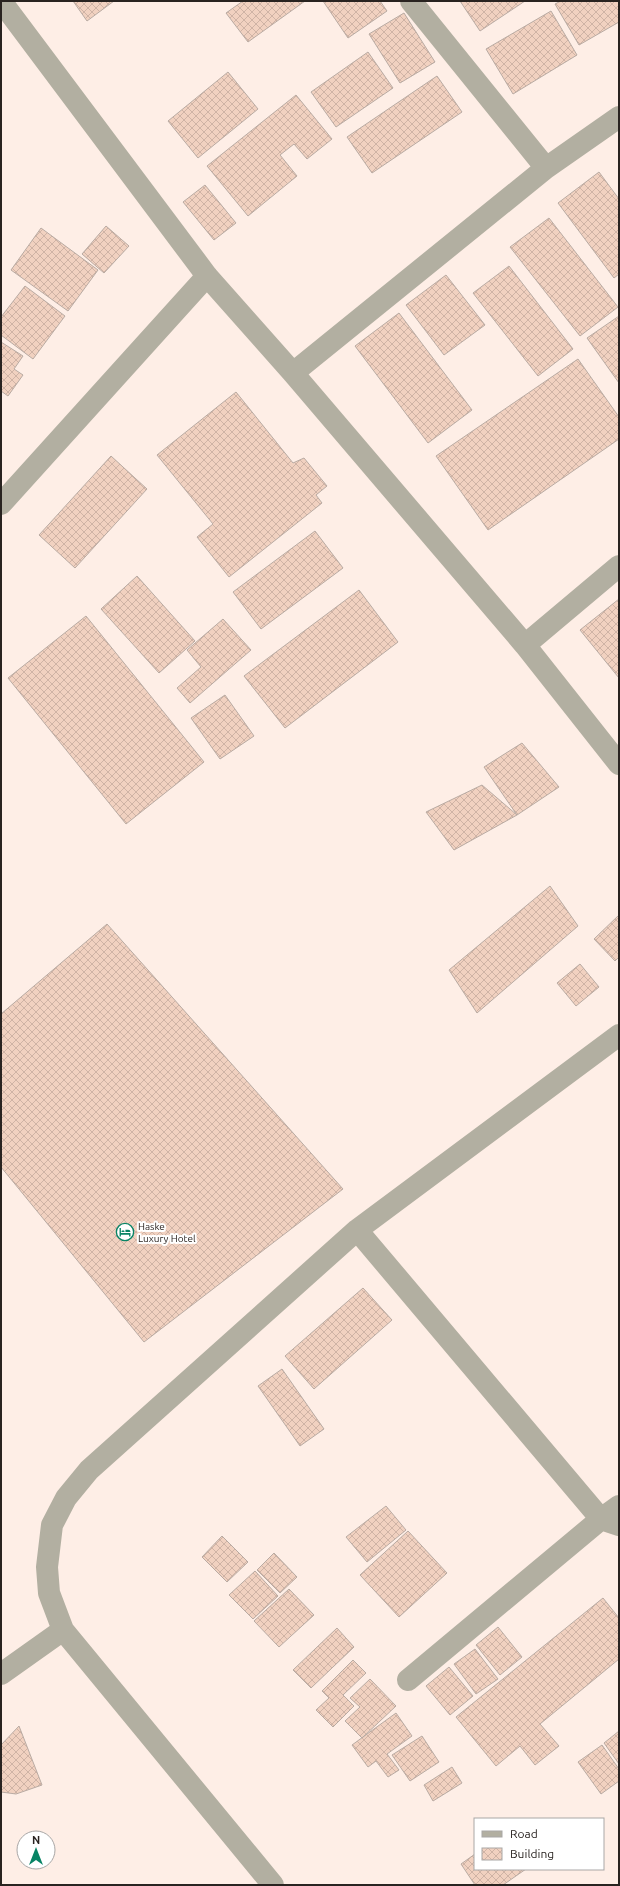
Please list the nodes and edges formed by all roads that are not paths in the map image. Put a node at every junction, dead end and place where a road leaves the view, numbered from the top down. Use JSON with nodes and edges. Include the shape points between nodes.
{"nodes":[{"id":1,"x":1,"y":1,"type":"edge"},
{"id":2,"x":411,"y":1,"type":"edge"},
{"id":3,"x":619,"y":117,"type":"edge"},
{"id":4,"x":546,"y":168,"type":"junction"},
{"id":5,"x":207,"y":276,"type":"junction"},
{"id":6,"x":294,"y":373,"type":"junction"},
{"id":7,"x":1,"y":504,"type":"edge"},
{"id":8,"x":619,"y":566,"type":"edge"},
{"id":9,"x":525,"y":644,"type":"junction"},
{"id":10,"x":619,"y":764,"type":"edge"},
{"id":11,"x":619,"y":1035,"type":"edge"},
{"id":12,"x":357,"y":1230,"type":"junction"},
{"id":13,"x":619,"y":1506,"type":"edge"},
{"id":14,"x":610,"y":1522,"type":"edge"},
{"id":15,"x":63,"y":1630,"type":"junction"},
{"id":16,"x":1,"y":1674,"type":"edge"},
{"id":17,"x":408,"y":1680,"type":"dead end"},
{"id":18,"x":273,"y":1885,"type":"edge"}],
"edges":[{"from":1,"to":5,"type":"street"},
{"from":2,"to":4,"type":"street"},
{"from":3,"to":4,"type":"street"},
{"from":4,"to":6,"type":"street"},
{"from":5,"to":6,"type":"street"},
{"from":5,"to":7,"type":"street"},
{"from":6,"to":9,"type":"street"},
{"from":8,"to":9,"type":"street"},
{"from":9,"to":10,"type":"street"},
{"from":11,"to":12,"type":"street"},
{"from":12,"to":14,"type":"street"},
{"from":12,"to":15,"type":"street","via":[[90,1470],[66,1498],[52,1525],[47,1567],[49,1593]]},
{"from":13,"to":14,"type":"street"},
{"from":14,"to":17,"type":"street"},
{"from":15,"to":16,"type":"street"},
{"from":15,"to":18,"type":"street"}]}
